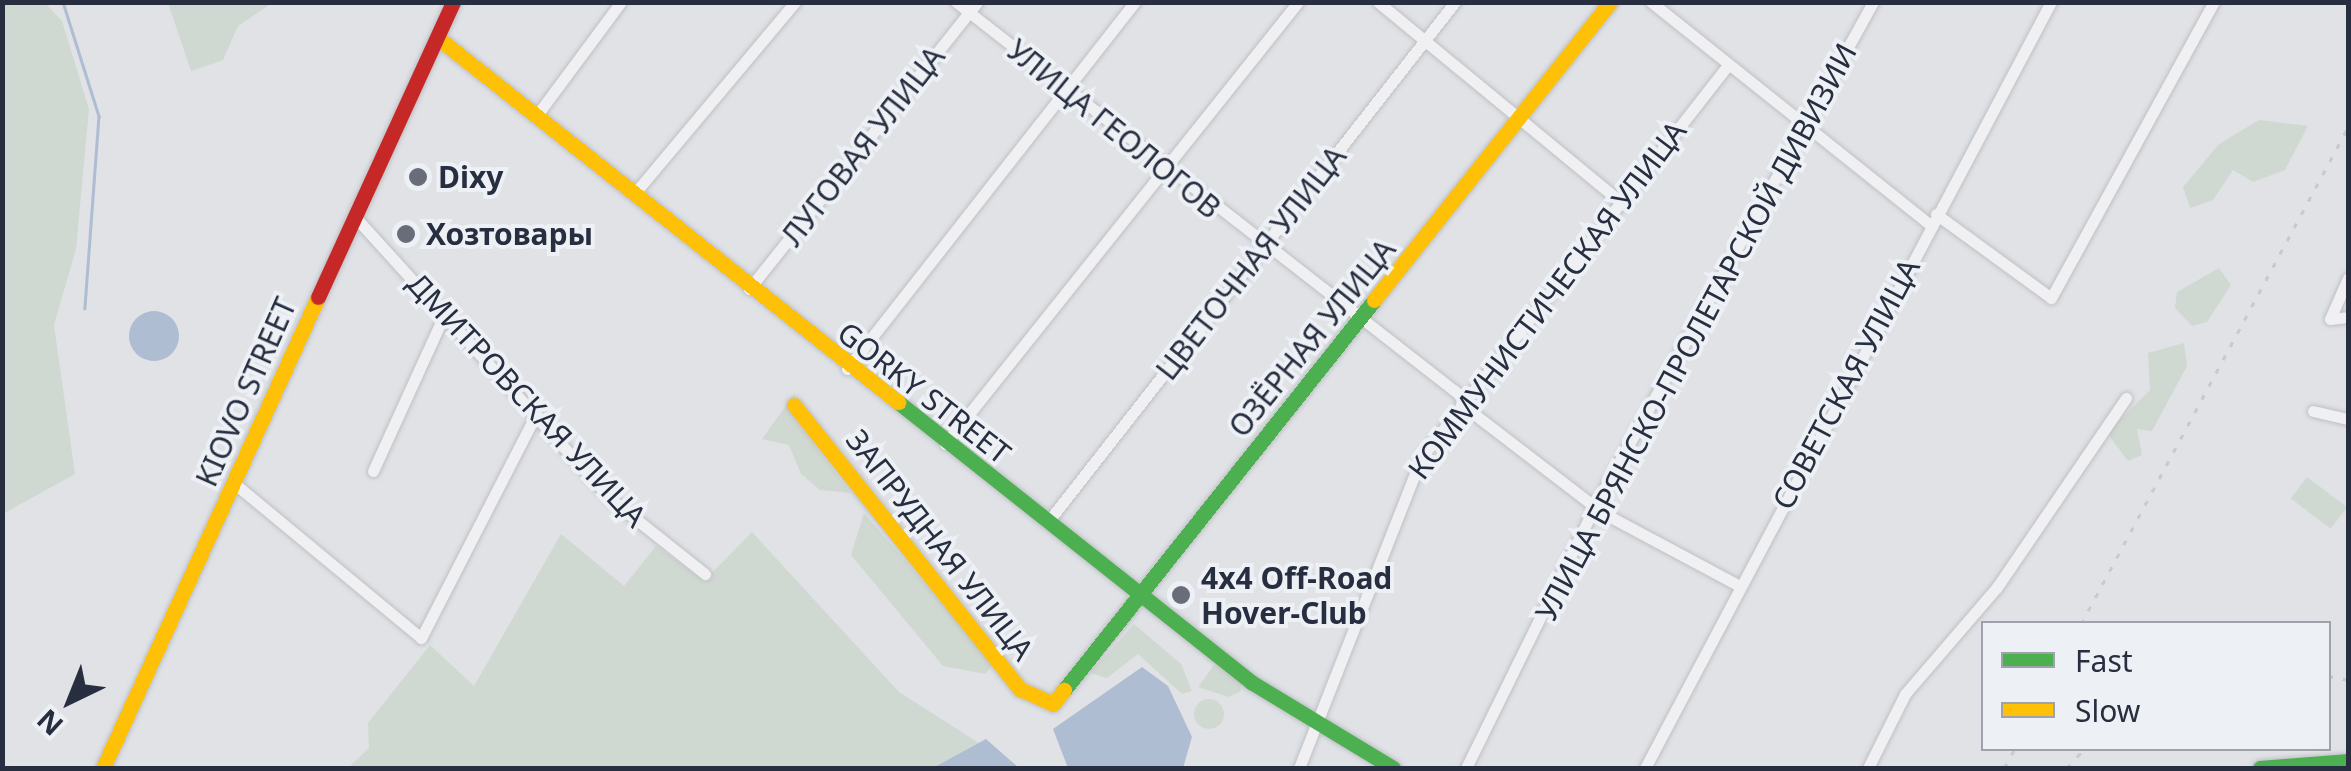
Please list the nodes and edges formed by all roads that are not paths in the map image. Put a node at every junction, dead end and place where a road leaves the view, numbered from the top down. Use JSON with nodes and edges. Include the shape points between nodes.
{"nodes":[{"id":1,"x":454,"y":2,"type":"edge"},
{"id":2,"x":621,"y":2,"type":"edge"},
{"id":3,"x":795,"y":2,"type":"edge"},
{"id":4,"x":956,"y":2,"type":"edge"},
{"id":5,"x":1135,"y":2,"type":"edge"},
{"id":6,"x":1298,"y":2,"type":"edge"},
{"id":7,"x":1378,"y":2,"type":"edge"},
{"id":8,"x":1455,"y":2,"type":"edge"},
{"id":9,"x":1610,"y":2,"type":"edge"},
{"id":10,"x":1651,"y":2,"type":"edge"},
{"id":11,"x":1872,"y":2,"type":"edge"},
{"id":12,"x":2051,"y":2,"type":"edge"},
{"id":13,"x":2214,"y":2,"type":"edge"},
{"id":14,"x":973,"y":8,"type":"edge"},
{"id":15,"x":438,"y":38,"type":"junction"},
{"id":16,"x":1425,"y":42,"type":"junction"},
{"id":17,"x":1728,"y":65,"type":"junction"},
{"id":18,"x":1066,"y":88,"type":"junction"},
{"id":19,"x":536,"y":115,"type":"junction"},
{"id":20,"x":1521,"y":120,"type":"junction"},
{"id":21,"x":1808,"y":128,"type":"junction"},
{"id":22,"x":1164,"y":169,"type":"junction"},
{"id":23,"x":634,"y":194,"type":"junction"},
{"id":24,"x":1618,"y":200,"type":"junction"},
{"id":25,"x":356,"y":218,"type":"junction"},
{"id":26,"x":1933,"y":219,"type":"junction"},
{"id":27,"x":1262,"y":248,"type":"junction"},
{"id":28,"x":2348,"y":278,"type":"edge"},
{"id":29,"x":750,"y":289,"type":"junction"},
{"id":30,"x":446,"y":312,"type":"junction"},
{"id":31,"x":2348,"y":317,"type":"edge"},
{"id":32,"x":1360,"y":322,"type":"junction"},
{"id":33,"x":847,"y":369,"type":"junction"},
{"id":34,"x":2126,"y":398,"type":"dead end"},
{"id":35,"x":1463,"y":402,"type":"junction"},
{"id":36,"x":794,"y":404,"type":"dead end"},
{"id":37,"x":2313,"y":412,"type":"dead end"},
{"id":38,"x":536,"y":414,"type":"junction"},
{"id":39,"x":2348,"y":419,"type":"edge"},
{"id":40,"x":945,"y":444,"type":"junction"},
{"id":41,"x":372,"y":470,"type":"dead end"},
{"id":42,"x":235,"y":484,"type":"junction"},
{"id":43,"x":1597,"y":502,"type":"junction"},
{"id":44,"x":1047,"y":523,"type":"junction"},
{"id":45,"x":705,"y":574,"type":"dead end"},
{"id":46,"x":1740,"y":586,"type":"junction"},
{"id":47,"x":1141,"y":596,"type":"junction"},
{"id":48,"x":1052,"y":704,"type":"joint"},
{"id":49,"x":1319,"y":730,"type":"junction"},
{"id":50,"x":2348,"y":762,"type":"edge"},
{"id":51,"x":103,"y":768,"type":"edge"},
{"id":52,"x":1300,"y":768,"type":"edge"},
{"id":53,"x":1392,"y":768,"type":"edge"},
{"id":54,"x":1466,"y":768,"type":"edge"},
{"id":55,"x":1645,"y":768,"type":"edge"},
{"id":56,"x":1868,"y":768,"type":"edge"},
{"id":57,"x":2260,"y":768,"type":"edge"}],
"edges":[{"from":1,"to":15,"type":"street","name":"KIOVO STREET"},
{"from":2,"to":19,"type":"street"},
{"from":3,"to":23,"type":"street"},
{"from":4,"to":14,"type":"street","name":"УЛИЦА ГЕОЛОГОВ"},
{"from":5,"to":18,"type":"street"},
{"from":6,"to":22,"type":"street"},
{"from":7,"to":16,"type":"street"},
{"from":8,"to":16,"type":"street","name":"ЦВЕТОЧНАЯ УЛИЦА"},
{"from":9,"to":20,"type":"street","name":"ОЗЁРНАЯ УЛИЦА"},
{"from":10,"to":17,"type":"street"},
{"from":11,"to":21,"type":"street","name":"УЛИЦА БРЯНСКО-ПРОЛЕТАРСКОЙ ДИВИЗИИ"},
{"from":12,"to":26,"type":"street","name":"СОВЕТСКАЯ УЛИЦА"},
{"from":13,"to":26,"type":"street","via":[[2052,298]]},
{"from":14,"to":18,"type":"street","name":"УЛИЦА ГЕОЛОГОВ"},
{"from":14,"to":29,"type":"street","name":"ЛУГОВАЯ УЛИЦА"},
{"from":15,"to":19,"type":"street","name":"GORKY STREET"},
{"from":15,"to":25,"type":"street","name":"KIOVO STREET"},
{"from":16,"to":20,"type":"street"},
{"from":16,"to":27,"type":"street","name":"ЦВЕТОЧНАЯ УЛИЦА"},
{"from":17,"to":21,"type":"street"},
{"from":17,"to":24,"type":"street","name":"КОММУНИСТИЧЕСКАЯ УЛИЦА"},
{"from":18,"to":22,"type":"street","name":"УЛИЦА ГЕОЛОГОВ"},
{"from":18,"to":33,"type":"street"},
{"from":19,"to":23,"type":"street","name":"GORKY STREET"},
{"from":20,"to":24,"type":"street"},
{"from":20,"to":32,"type":"street","name":"ОЗЁРНАЯ УЛИЦА"},
{"from":21,"to":26,"type":"street"},
{"from":21,"to":43,"type":"street","name":"УЛИЦА БРЯНСКО-ПРОЛЕТАРСКОЙ ДИВИЗИИ"},
{"from":22,"to":27,"type":"street","name":"УЛИЦА ГЕОЛОГОВ"},
{"from":22,"to":40,"type":"street"},
{"from":23,"to":29,"type":"street","name":"GORKY STREET"},
{"from":24,"to":35,"type":"street","name":"КОММУНИСТИЧЕСКАЯ УЛИЦА"},
{"from":25,"to":30,"type":"street","name":"ДМИТРОВСКАЯ УЛИЦА"},
{"from":25,"to":42,"type":"street","name":"KIOVO STREET"},
{"from":26,"to":46,"type":"street","name":"СОВЕТСКАЯ УЛИЦА"},
{"from":27,"to":32,"type":"street","name":"УЛИЦА ГЕОЛОГОВ"},
{"from":27,"to":44,"type":"street","name":"ЦВЕТОЧНАЯ УЛИЦА"},
{"from":28,"to":31,"type":"street","via":[[2330,319]]},
{"from":29,"to":33,"type":"street","name":"GORKY STREET"},
{"from":30,"to":38,"type":"street","name":"ДМИТРОВСКАЯ УЛИЦА"},
{"from":30,"to":41,"type":"street"},
{"from":32,"to":35,"type":"street","name":"УЛИЦА ГЕОЛОГОВ"},
{"from":32,"to":47,"type":"street","name":"ОЗЁРНАЯ УЛИЦА"},
{"from":33,"to":40,"type":"street","name":"GORKY STREET"},
{"from":34,"to":56,"type":"street","via":[[1997,587],[1904,694]]},
{"from":35,"to":43,"type":"street","name":"УЛИЦА ГЕОЛОГОВ"},
{"from":35,"to":49,"type":"street","name":"КОММУНИСТИЧЕСКАЯ УЛИЦА","via":[[1407,483]]},
{"from":36,"to":48,"type":"street","name":"ЗАПРУДНАЯ УЛИЦА","via":[[1020,689]]},
{"from":37,"to":39,"type":"street"},
{"from":38,"to":42,"type":"street","via":[[422,638]]},
{"from":38,"to":45,"type":"street","name":"ДМИТРОВСКАЯ УЛИЦА","via":[[612,500]]},
{"from":40,"to":44,"type":"street","name":"GORKY STREET"},
{"from":42,"to":51,"type":"street","name":"KIOVO STREET"},
{"from":43,"to":46,"type":"street","name":"УЛИЦА ГЕОЛОГОВ"},
{"from":43,"to":54,"type":"street","name":"УЛИЦА БРЯНСКО-ПРОЛЕТАРСКОЙ ДИВИЗИИ"},
{"from":44,"to":47,"type":"street","name":"GORKY STREET"},
{"from":46,"to":55,"type":"street","name":"СОВЕТСКАЯ УЛИЦА"},
{"from":47,"to":48,"type":"street","name":"ОЗЁРНАЯ УЛИЦА"},
{"from":47,"to":49,"type":"street","name":"GORKY STREET"},
{"from":49,"to":52,"type":"street","name":"КОММУНИСТИЧЕСКАЯ УЛИЦА"},
{"from":49,"to":53,"type":"street","name":"GORKY STREET"},
{"from":50,"to":57,"type":"street"}]}
